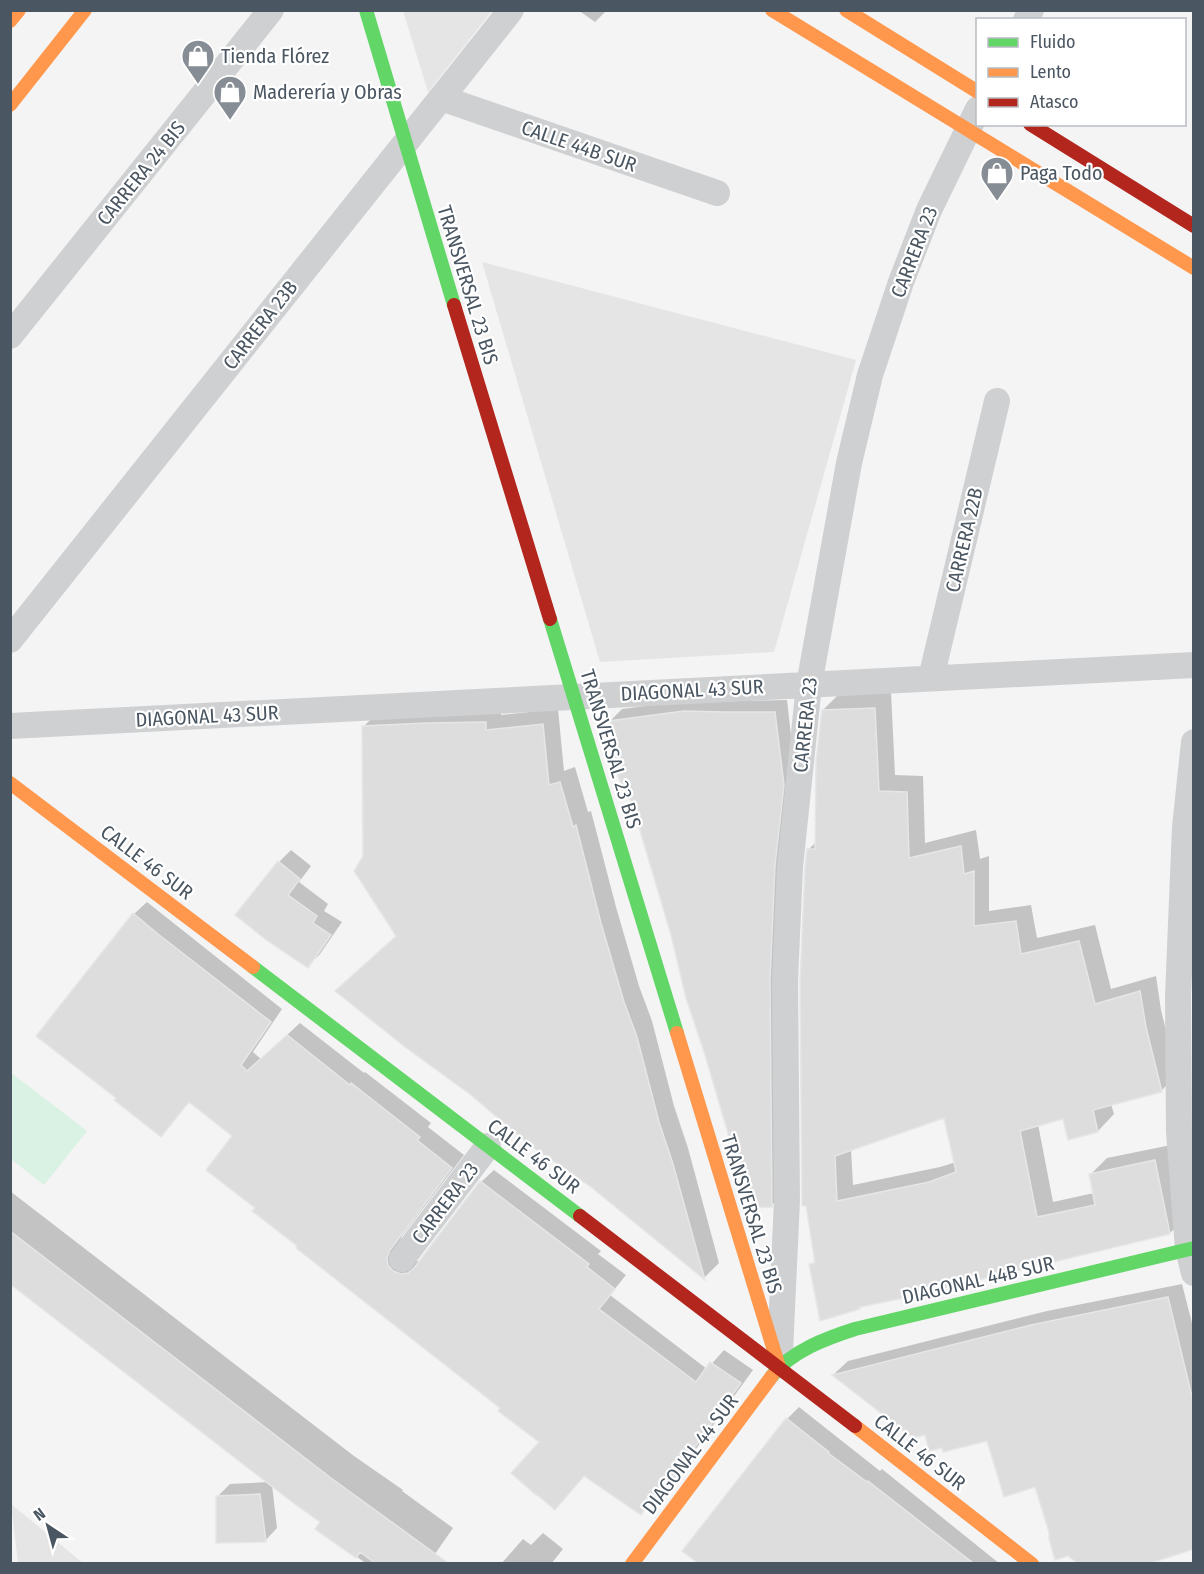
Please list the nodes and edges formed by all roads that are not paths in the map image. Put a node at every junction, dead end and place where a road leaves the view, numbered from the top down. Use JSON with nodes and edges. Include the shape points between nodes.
{"nodes":[{"id":1,"x":19,"y":10,"type":"edge"},
{"id":2,"x":85,"y":10,"type":"edge"},
{"id":3,"x":271,"y":10,"type":"edge"},
{"id":4,"x":366,"y":10,"type":"edge"},
{"id":5,"x":510,"y":10,"type":"edge"},
{"id":6,"x":772,"y":10,"type":"edge"},
{"id":7,"x":846,"y":10,"type":"edge"},
{"id":8,"x":10,"y":21,"type":"edge"},
{"id":9,"x":976,"y":91,"type":"edge"},
{"id":10,"x":441,"y":98,"type":"junction"},
{"id":11,"x":10,"y":105,"type":"edge"},
{"id":12,"x":972,"y":119,"type":"edge"},
{"id":13,"x":982,"y":126,"type":"edge"},
{"id":14,"x":1033,"y":126,"type":"edge"},
{"id":15,"x":405,"y":143,"type":"junction"},
{"id":16,"x":717,"y":193,"type":"dead end"},
{"id":17,"x":1194,"y":226,"type":"edge"},
{"id":18,"x":1194,"y":268,"type":"edge"},
{"id":19,"x":10,"y":336,"type":"edge"},
{"id":20,"x":997,"y":401,"type":"dead end"},
{"id":21,"x":10,"y":640,"type":"edge"},
{"id":22,"x":1194,"y":665,"type":"edge"},
{"id":23,"x":931,"y":678,"type":"junction"},
{"id":24,"x":809,"y":685,"type":"junction"},
{"id":25,"x":574,"y":696,"type":"junction"},
{"id":26,"x":10,"y":726,"type":"edge"},
{"id":27,"x":1194,"y":742,"type":"edge"},
{"id":28,"x":10,"y":783,"type":"edge"},
{"id":29,"x":489,"y":1146,"type":"junction"},
{"id":30,"x":1192,"y":1257,"type":"edge"},
{"id":31,"x":402,"y":1259,"type":"dead end"},
{"id":32,"x":779,"y":1367,"type":"junction"},
{"id":33,"x":632,"y":1563,"type":"edge"},
{"id":34,"x":1032,"y":1563,"type":"edge"}],
"edges":[{"from":1,"to":8,"type":"street"},
{"from":2,"to":11,"type":"street"},
{"from":3,"to":19,"type":"street","name":"CARRERA 24 BIS"},
{"from":4,"to":15,"type":"street","name":"TRANSVERSAL 23 BIS"},
{"from":5,"to":10,"type":"street","name":"CARRERA 23B"},
{"from":6,"to":12,"type":"street"},
{"from":7,"to":9,"type":"street"},
{"from":10,"to":15,"type":"street","name":"CARRERA 23B"},
{"from":10,"to":16,"type":"street","name":"CALLE 44B SUR"},
{"from":12,"to":24,"type":"street","name":"CARRERA 23","via":[[929,210],[870,375],[849,463]]},
{"from":13,"to":18,"type":"street"},
{"from":14,"to":17,"type":"street"},
{"from":15,"to":21,"type":"street","name":"CARRERA 23B"},
{"from":15,"to":25,"type":"street","name":"TRANSVERSAL 23 BIS"},
{"from":20,"to":23,"type":"street","name":"CARRERA 22B"},
{"from":22,"to":23,"type":"street","name":"DIAGONAL 43 SUR"},
{"from":23,"to":24,"type":"street","name":"DIAGONAL 43 SUR"},
{"from":24,"to":25,"type":"street","name":"DIAGONAL 43 SUR"},
{"from":24,"to":32,"type":"street","name":"CARRERA 23","via":[[790,867],[786,969],[788,1200]]},
{"from":25,"to":26,"type":"street","name":"DIAGONAL 43 SUR"},
{"from":25,"to":32,"type":"street","name":"TRANSVERSAL 23 BIS"},
{"from":27,"to":30,"type":"street","via":[[1185,837],[1178,996],[1179,1132]]},
{"from":28,"to":29,"type":"street","name":"CALLE 46 SUR"},
{"from":29,"to":31,"type":"street","name":"CARRERA 23"},
{"from":29,"to":32,"type":"street","name":"CALLE 46 SUR"},
{"from":30,"to":32,"type":"street","name":"DIAGONAL 44B SUR","via":[[855,1329],[828,1338]]},
{"from":32,"to":33,"type":"street","name":"DIAGONAL 44 SUR"},
{"from":32,"to":34,"type":"street","name":"CALLE 46 SUR"}]}
